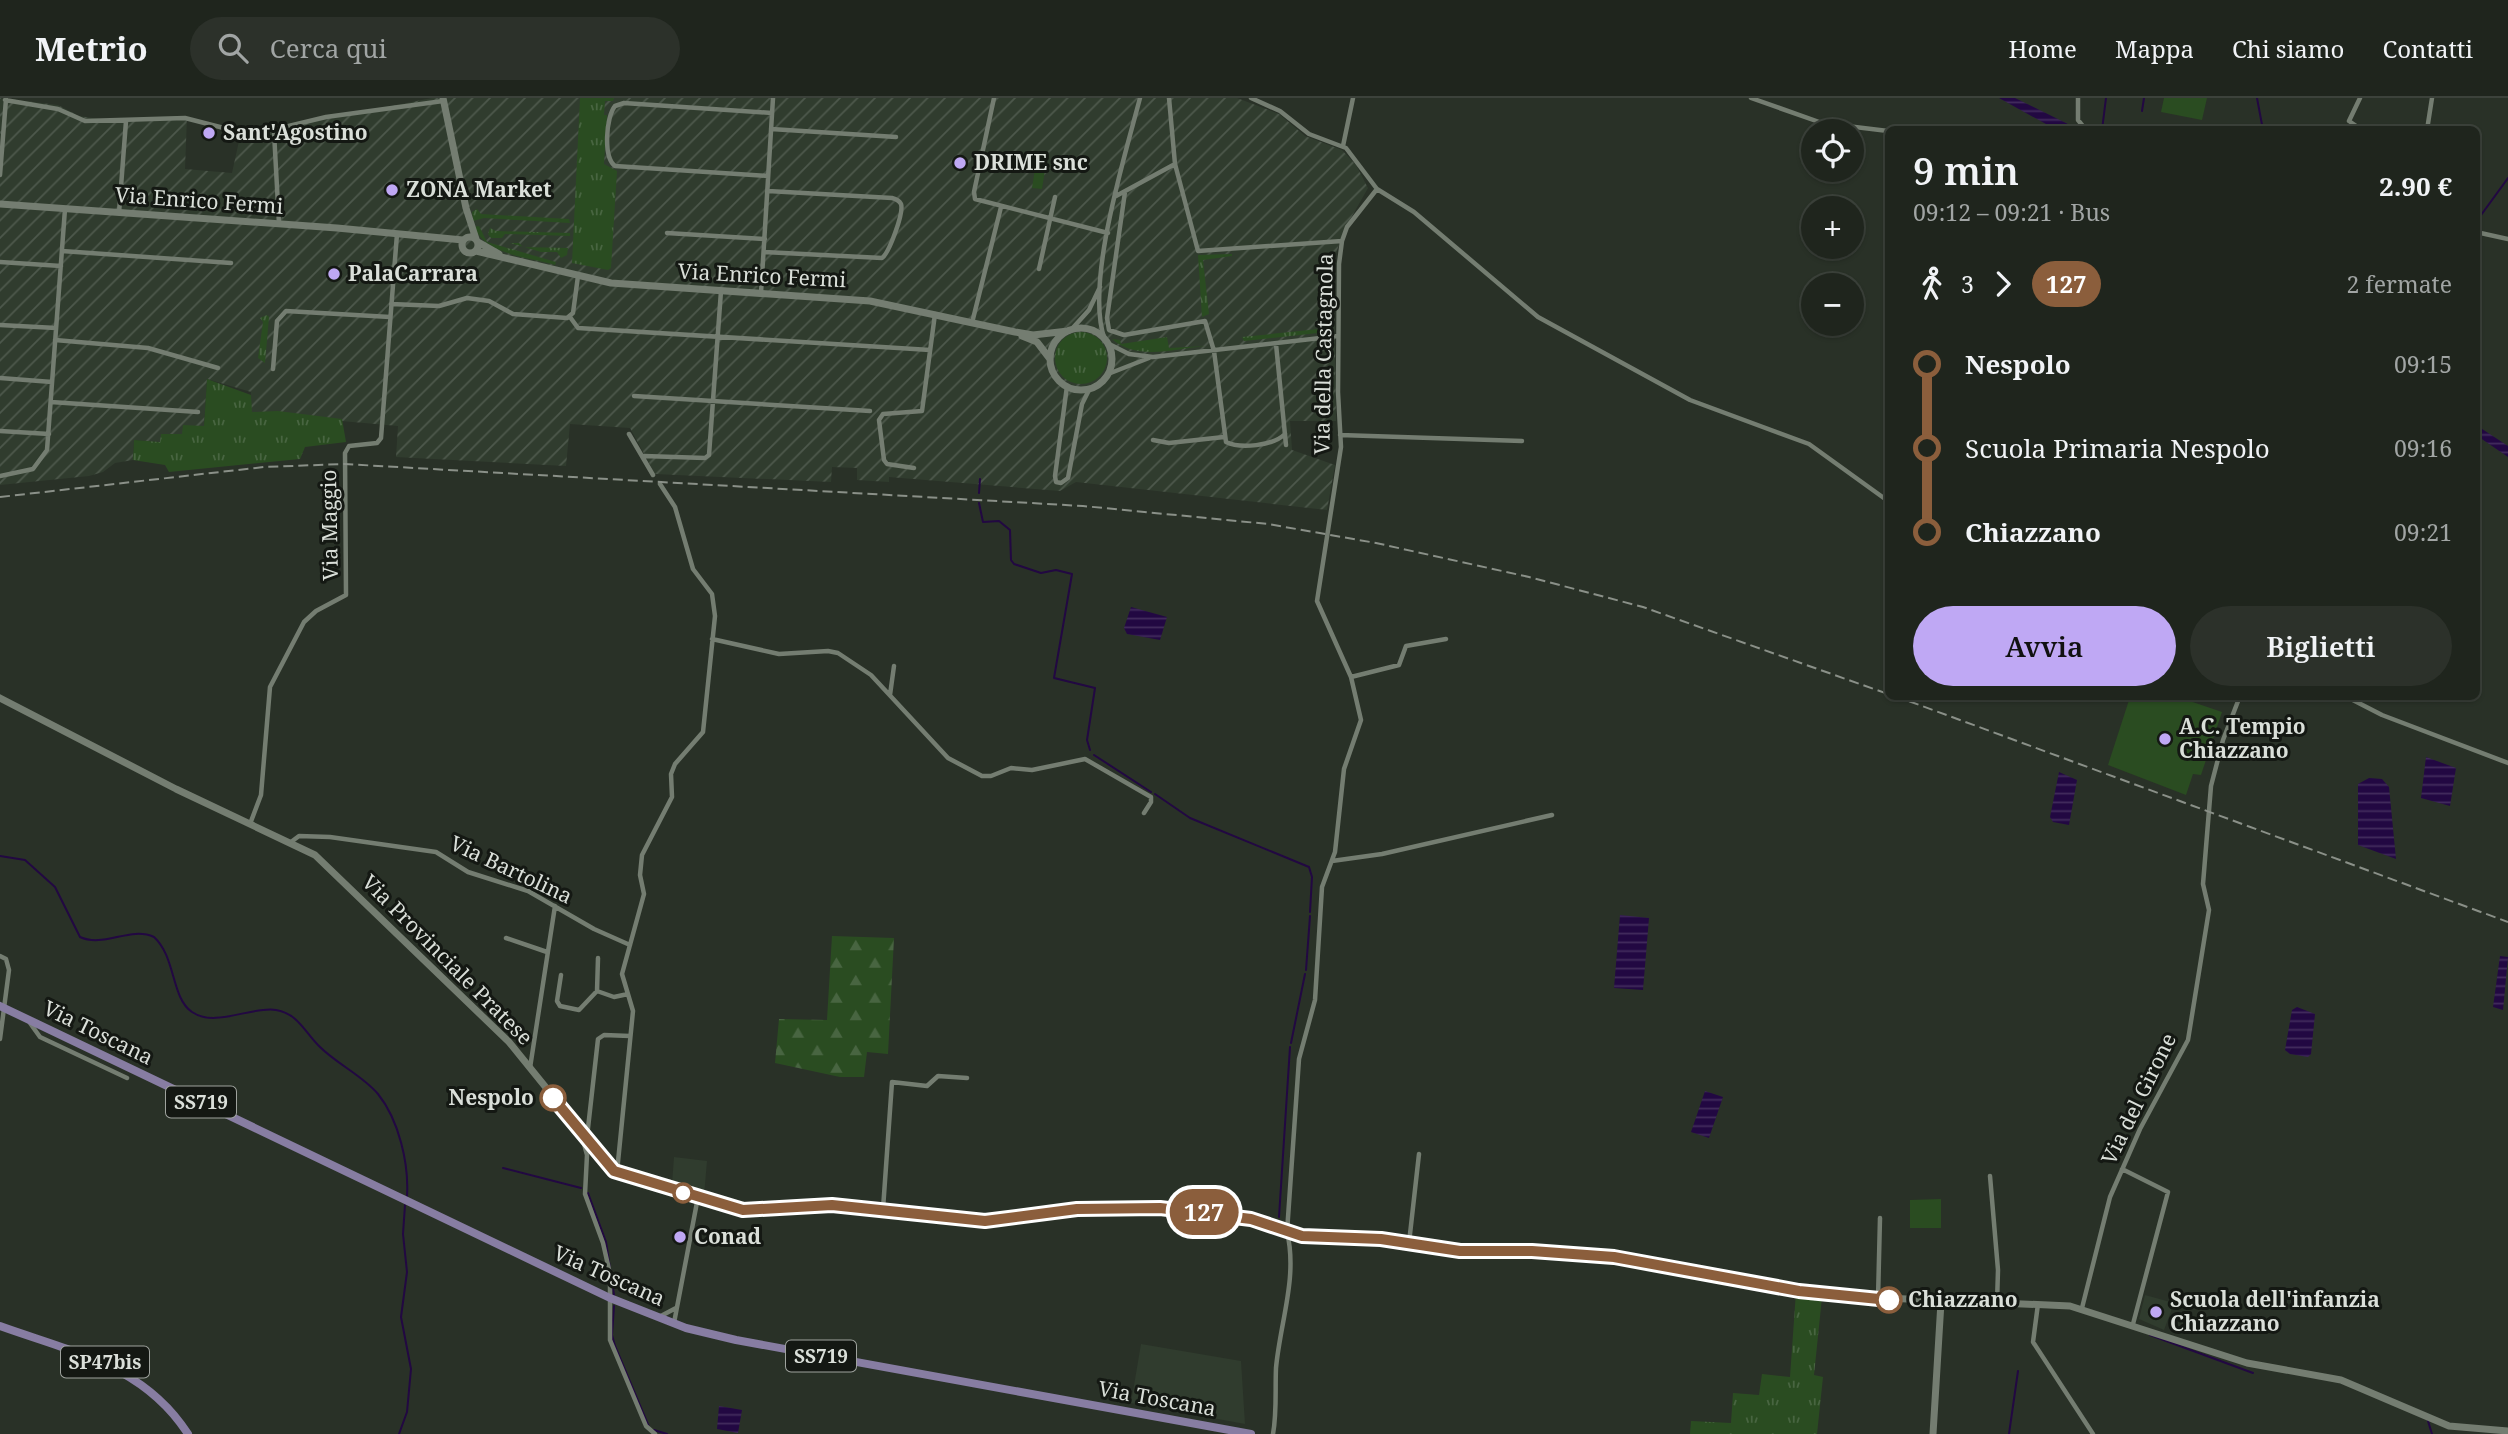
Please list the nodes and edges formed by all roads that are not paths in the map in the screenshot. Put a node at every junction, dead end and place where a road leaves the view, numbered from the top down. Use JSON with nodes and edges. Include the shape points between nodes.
{"nodes":[{"id":1,"x":773,"y":98,"type":"edge"},
{"id":2,"x":994,"y":98,"type":"edge"},
{"id":3,"x":1140,"y":98,"type":"edge"},
{"id":4,"x":1169,"y":98,"type":"edge"},
{"id":5,"x":1251,"y":98,"type":"edge"},
{"id":6,"x":1353,"y":98,"type":"edge"},
{"id":7,"x":1751,"y":98,"type":"edge"},
{"id":8,"x":2078,"y":98,"type":"edge"},
{"id":9,"x":2360,"y":98,"type":"edge"},
{"id":10,"x":2432,"y":98,"type":"edge"},
{"id":11,"x":4,"y":100,"type":"edge"},
{"id":12,"x":443,"y":100,"type":"edge"},
{"id":13,"x":772,"y":113,"type":"junction"},
{"id":14,"x":126,"y":121,"type":"junction"},
{"id":15,"x":2083,"y":126,"type":"edge"},
{"id":16,"x":2357,"y":126,"type":"edge"},
{"id":17,"x":2428,"y":126,"type":"edge"},
{"id":18,"x":771,"y":129,"type":"junction"},
{"id":19,"x":1885,"y":131,"type":"edge"},
{"id":20,"x":274,"y":132,"type":"junction"},
{"id":21,"x":896,"y":137,"type":"dead end"},
{"id":22,"x":1343,"y":146,"type":"junction"},
{"id":23,"x":1175,"y":164,"type":"junction"},
{"id":24,"x":0,"y":175,"type":"edge"},
{"id":25,"x":768,"y":176,"type":"junction"},
{"id":26,"x":1377,"y":189,"type":"junction"},
{"id":27,"x":768,"y":191,"type":"junction"},
{"id":28,"x":1125,"y":192,"type":"junction"},
{"id":29,"x":1055,"y":197,"type":"dead end"},
{"id":30,"x":1115,"y":197,"type":"junction"},
{"id":31,"x":0,"y":204,"type":"edge"},
{"id":32,"x":1001,"y":207,"type":"junction"},
{"id":33,"x":65,"y":209,"type":"junction"},
{"id":34,"x":120,"y":213,"type":"junction"},
{"id":35,"x":1050,"y":219,"type":"junction"},
{"id":36,"x":279,"y":224,"type":"junction"},
{"id":37,"x":470,"y":224,"type":"junction"},
{"id":38,"x":397,"y":233,"type":"junction"},
{"id":39,"x":667,"y":233,"type":"dead end"},
{"id":40,"x":1108,"y":233,"type":"junction"},
{"id":41,"x":2480,"y":233,"type":"edge"},
{"id":42,"x":765,"y":239,"type":"junction"},
{"id":43,"x":2508,"y":239,"type":"edge"},
{"id":44,"x":477,"y":241,"type":"junction"},
{"id":45,"x":1342,"y":241,"type":"junction"},
{"id":46,"x":464,"y":242,"type":"junction"},
{"id":47,"x":62,"y":251,"type":"junction"},
{"id":48,"x":475,"y":251,"type":"junction"},
{"id":49,"x":764,"y":252,"type":"junction"},
{"id":50,"x":506,"y":257,"type":"junction"},
{"id":51,"x":0,"y":262,"type":"edge"},
{"id":52,"x":231,"y":263,"type":"dead end"},
{"id":53,"x":61,"y":266,"type":"junction"},
{"id":54,"x":1039,"y":269,"type":"dead end"},
{"id":55,"x":578,"y":276,"type":"junction"},
{"id":56,"x":1100,"y":286,"type":"junction"},
{"id":57,"x":721,"y":291,"type":"junction"},
{"id":58,"x":761,"y":294,"type":"junction"},
{"id":59,"x":391,"y":304,"type":"junction"},
{"id":60,"x":935,"y":314,"type":"junction"},
{"id":61,"x":390,"y":317,"type":"junction"},
{"id":62,"x":570,"y":317,"type":"junction"},
{"id":63,"x":972,"y":323,"type":"junction"},
{"id":64,"x":0,"y":325,"type":"edge"},
{"id":65,"x":56,"y":328,"type":"junction"},
{"id":66,"x":1069,"y":331,"type":"junction"},
{"id":67,"x":1015,"y":332,"type":"junction"},
{"id":68,"x":717,"y":336,"type":"junction"},
{"id":69,"x":1338,"y":337,"type":"junction"},
{"id":70,"x":55,"y":340,"type":"junction"},
{"id":71,"x":1106,"y":342,"type":"junction"},
{"id":72,"x":1276,"y":344,"type":"junction"},
{"id":73,"x":930,"y":350,"type":"junction"},
{"id":74,"x":1214,"y":351,"type":"junction"},
{"id":75,"x":1153,"y":356,"type":"junction"},
{"id":76,"x":1050,"y":359,"type":"junction"},
{"id":77,"x":218,"y":368,"type":"dead end"},
{"id":78,"x":273,"y":369,"type":"dead end"},
{"id":79,"x":1108,"y":374,"type":"junction"},
{"id":80,"x":0,"y":378,"type":"edge"},
{"id":81,"x":52,"y":382,"type":"junction"},
{"id":82,"x":1068,"y":386,"type":"junction"},
{"id":83,"x":1090,"y":388,"type":"junction"},
{"id":84,"x":634,"y":396,"type":"dead end"},
{"id":85,"x":713,"y":401,"type":"junction"},
{"id":86,"x":51,"y":402,"type":"junction"},
{"id":87,"x":870,"y":411,"type":"dead end"},
{"id":88,"x":198,"y":412,"type":"dead end"},
{"id":89,"x":0,"y":431,"type":"edge"},
{"id":90,"x":48,"y":434,"type":"junction"},
{"id":91,"x":629,"y":434,"type":"dead end"},
{"id":92,"x":1285,"y":434,"type":"junction"},
{"id":93,"x":1340,"y":435,"type":"junction"},
{"id":94,"x":1224,"y":437,"type":"junction"},
{"id":95,"x":1153,"y":440,"type":"dead end"},
{"id":96,"x":1522,"y":441,"type":"dead end"},
{"id":97,"x":1286,"y":445,"type":"dead end"},
{"id":98,"x":644,"y":456,"type":"junction"},
{"id":99,"x":914,"y":468,"type":"dead end"},
{"id":100,"x":653,"y":475,"type":"dead end"},
{"id":101,"x":0,"y":476,"type":"edge"},
{"id":102,"x":660,"y":484,"type":"dead end"},
{"id":103,"x":1885,"y":499,"type":"edge"},
{"id":104,"x":712,"y":639,"type":"junction"},
{"id":105,"x":1446,"y":639,"type":"dead end"},
{"id":106,"x":894,"y":666,"type":"dead end"},
{"id":107,"x":1351,"y":677,"type":"junction"},
{"id":108,"x":890,"y":695,"type":"junction"},
{"id":109,"x":0,"y":698,"type":"edge"},
{"id":110,"x":2238,"y":700,"type":"edge"},
{"id":111,"x":2353,"y":700,"type":"edge"},
{"id":112,"x":2508,"y":763,"type":"edge"},
{"id":113,"x":1144,"y":813,"type":"dead end"},
{"id":114,"x":1552,"y":815,"type":"dead end"},
{"id":115,"x":250,"y":824,"type":"junction"},
{"id":116,"x":290,"y":842,"type":"junction"},
{"id":117,"x":1332,"y":861,"type":"junction"},
{"id":118,"x":555,"y":906,"type":"junction"},
{"id":119,"x":506,"y":938,"type":"dead end"},
{"id":120,"x":630,"y":945,"type":"junction"},
{"id":121,"x":547,"y":952,"type":"junction"},
{"id":122,"x":0,"y":956,"type":"edge"},
{"id":123,"x":598,"y":958,"type":"dead end"},
{"id":124,"x":561,"y":975,"type":"dead end"},
{"id":125,"x":597,"y":991,"type":"junction"},
{"id":126,"x":628,"y":995,"type":"junction"},
{"id":127,"x":2,"y":1007,"type":"edge"},
{"id":128,"x":29,"y":1020,"type":"junction"},
{"id":129,"x":630,"y":1036,"type":"junction"},
{"id":130,"x":0,"y":1039,"type":"edge"},
{"id":131,"x":530,"y":1068,"type":"junction"},
{"id":132,"x":967,"y":1078,"type":"dead end"},
{"id":133,"x":127,"y":1079,"type":"dead end"},
{"id":134,"x":580,"y":1132,"type":"junction"},
{"id":135,"x":587,"y":1140,"type":"junction"},
{"id":136,"x":1419,"y":1154,"type":"dead end"},
{"id":137,"x":2122,"y":1169,"type":"junction"},
{"id":138,"x":617,"y":1172,"type":"junction"},
{"id":139,"x":1990,"y":1176,"type":"dead end"},
{"id":140,"x":698,"y":1197,"type":"junction"},
{"id":141,"x":883,"y":1209,"type":"junction"},
{"id":142,"x":1880,"y":1218,"type":"dead end"},
{"id":143,"x":1287,"y":1232,"type":"junction"},
{"id":144,"x":1409,"y":1244,"type":"junction"},
{"id":145,"x":610,"y":1298,"type":"junction"},
{"id":146,"x":1878,"y":1300,"type":"junction"},
{"id":147,"x":1941,"y":1302,"type":"junction"},
{"id":148,"x":1997,"y":1303,"type":"junction"},
{"id":149,"x":2038,"y":1304,"type":"junction"},
{"id":150,"x":677,"y":1308,"type":"junction"},
{"id":151,"x":2082,"y":1308,"type":"junction"},
{"id":152,"x":657,"y":1317,"type":"junction"},
{"id":153,"x":674,"y":1324,"type":"junction"},
{"id":154,"x":2133,"y":1324,"type":"junction"},
{"id":155,"x":0,"y":1326,"type":"edge"},
{"id":156,"x":2508,"y":1431,"type":"edge"},
{"id":157,"x":188,"y":1434,"type":"edge"},
{"id":158,"x":655,"y":1434,"type":"edge"},
{"id":159,"x":1251,"y":1434,"type":"edge"},
{"id":160,"x":1273,"y":1434,"type":"edge"},
{"id":161,"x":1933,"y":1434,"type":"edge"},
{"id":162,"x":2092,"y":1434,"type":"edge"}],
"edges":[{"from":1,"to":13,"type":"street"},
{"from":2,"to":32,"type":"street","via":[[973,195],[977,201]]},
{"from":3,"to":30,"type":"street"},
{"from":4,"to":23,"type":"street"},
{"from":5,"to":22,"type":"street","via":[[1280,111],[1309,134]]},
{"from":6,"to":22,"type":"street"},
{"from":7,"to":19,"type":"street","via":[[1822,123]]},
{"from":8,"to":15,"type":"street","via":[[2078,120]]},
{"from":9,"to":16,"type":"street","via":[[2350,121]]},
{"from":10,"to":17,"type":"street"},
{"from":11,"to":14,"type":"street","via":[[58,109],[81,120]]},
{"from":11,"to":24,"type":"street"},
{"from":12,"to":20,"type":"street","via":[[327,117]]},
{"from":12,"to":37,"type":"street"},
{"from":13,"to":18,"type":"street"},
{"from":13,"to":25,"type":"street","via":[[629,103],[618,104],[610,112],[608,157],[615,166]]},
{"from":14,"to":20,"type":"street","via":[[190,118],[245,135]]},
{"from":14,"to":34,"type":"street"},
{"from":18,"to":21,"type":"street"},
{"from":18,"to":25,"type":"street"},
{"from":20,"to":36,"type":"street"},
{"from":22,"to":26,"type":"street"},
{"from":23,"to":28,"type":"street"},
{"from":23,"to":45,"type":"street","via":[[1200,252]]},
{"from":25,"to":27,"type":"street"},
{"from":26,"to":45,"type":"street","name":"Via della Castagnola","via":[[1352,219]]},
{"from":26,"to":103,"type":"street","via":[[1414,212],[1538,317],[1690,400],[1809,444]]},
{"from":27,"to":42,"type":"street"},
{"from":27,"to":49,"type":"street","via":[[894,198],[901,205],[884,257]]},
{"from":28,"to":30,"type":"street"},
{"from":28,"to":74,"type":"street","via":[[1109,330],[1124,335],[1205,321]]},
{"from":29,"to":35,"type":"street"},
{"from":30,"to":40,"type":"street"},
{"from":31,"to":33,"type":"street","name":"Via Enrico Fermi"},
{"from":32,"to":35,"type":"street"},
{"from":32,"to":63,"type":"street"},
{"from":33,"to":34,"type":"street","name":"Via Enrico Fermi"},
{"from":33,"to":47,"type":"street"},
{"from":34,"to":36,"type":"street","name":"Via Enrico Fermi"},
{"from":35,"to":40,"type":"street"},
{"from":35,"to":54,"type":"street"},
{"from":36,"to":38,"type":"street","name":"Via Enrico Fermi"},
{"from":37,"to":44,"type":"street"},
{"from":37,"to":46,"type":"street"},
{"from":38,"to":46,"type":"street","name":"Via Enrico Fermi"},
{"from":38,"to":59,"type":"street"},
{"from":39,"to":42,"type":"street"},
{"from":40,"to":56,"type":"street"},
{"from":41,"to":43,"type":"street"},
{"from":42,"to":49,"type":"street"},
{"from":44,"to":46,"type":"street"},
{"from":44,"to":48,"type":"street"},
{"from":44,"to":50,"type":"street"},
{"from":45,"to":69,"type":"street","name":"Via della Castagnola"},
{"from":46,"to":48,"type":"street","via":[[468,253]]},
{"from":47,"to":52,"type":"street"},
{"from":47,"to":53,"type":"street"},
{"from":48,"to":50,"type":"street"},
{"from":49,"to":58,"type":"street"},
{"from":50,"to":55,"type":"street","name":"Via Enrico Fermi"},
{"from":51,"to":53,"type":"street"},
{"from":53,"to":65,"type":"street"},
{"from":55,"to":57,"type":"street","name":"Via Enrico Fermi","via":[[627,285]]},
{"from":55,"to":62,"type":"street"},
{"from":56,"to":66,"type":"street","via":[[1087,313]]},
{"from":56,"to":71,"type":"street","via":[[1098,317]]},
{"from":57,"to":58,"type":"street","name":"Via Enrico Fermi"},
{"from":57,"to":68,"type":"street"},
{"from":58,"to":60,"type":"street","name":"Via Enrico Fermi","via":[[870,301]]},
{"from":59,"to":61,"type":"street"},
{"from":59,"to":62,"type":"street","via":[[439,306],[467,298],[489,301],[513,314]]},
{"from":60,"to":63,"type":"street","name":"Via Enrico Fermi"},
{"from":60,"to":73,"type":"street"},
{"from":61,"to":78,"type":"street","via":[[286,311],[277,321]]},
{"from":61,"to":115,"type":"street","name":"Via Maggio","via":[[379,441],[352,445],[345,451],[346,595],[304,622],[270,687],[261,794]]},
{"from":62,"to":68,"type":"street","via":[[578,328]]},
{"from":63,"to":67,"type":"street","name":"Via Enrico Fermi"},
{"from":64,"to":65,"type":"street"},
{"from":65,"to":70,"type":"street"},
{"from":66,"to":67,"type":"street"},
{"from":66,"to":71,"type":"street","via":[[1089,329]]},
{"from":66,"to":76,"type":"street","via":[[1056,342]]},
{"from":67,"to":76,"type":"street","via":[[1037,342]]},
{"from":68,"to":73,"type":"street"},
{"from":68,"to":85,"type":"street"},
{"from":69,"to":72,"type":"street"},
{"from":69,"to":93,"type":"street","name":"Via della Castagnola"},
{"from":70,"to":77,"type":"street","via":[[148,348]]},
{"from":70,"to":81,"type":"street"},
{"from":71,"to":75,"type":"street","via":[[1129,354]]},
{"from":71,"to":79,"type":"street","via":[[1112,359]]},
{"from":72,"to":74,"type":"street"},
{"from":72,"to":92,"type":"street"},
{"from":73,"to":99,"type":"street","via":[[921,412],[883,414],[879,420],[884,460]]},
{"from":74,"to":75,"type":"street"},
{"from":74,"to":94,"type":"street"},
{"from":75,"to":79,"type":"street"},
{"from":76,"to":82,"type":"street","via":[[1054,374]]},
{"from":79,"to":83,"type":"street"},
{"from":80,"to":81,"type":"street"},
{"from":81,"to":86,"type":"street"},
{"from":82,"to":83,"type":"street"},
{"from":82,"to":83,"type":"street","via":[[1055,474],[1059,483],[1068,478],[1081,407]]},
{"from":84,"to":85,"type":"street"},
{"from":85,"to":87,"type":"street"},
{"from":85,"to":98,"type":"street","via":[[706,458]]},
{"from":86,"to":88,"type":"street"},
{"from":86,"to":90,"type":"street"},
{"from":89,"to":90,"type":"street"},
{"from":90,"to":101,"type":"street","via":[[46,452],[36,466]]},
{"from":91,"to":98,"type":"street"},
{"from":92,"to":94,"type":"street","via":[[1275,441],[1237,445],[1227,443]]},
{"from":92,"to":97,"type":"street"},
{"from":93,"to":96,"type":"street"},
{"from":93,"to":107,"type":"street","name":"Via della Castagnola","via":[[1317,601]]},
{"from":94,"to":95,"type":"street","via":[[1165,443]]},
{"from":98,"to":100,"type":"street"},
{"from":102,"to":104,"type":"street","via":[[675,508],[693,569],[714,599]]},
{"from":104,"to":108,"type":"street","via":[[779,654],[835,652],[868,672]]},
{"from":104,"to":120,"type":"street","via":[[705,725],[672,770],[672,797],[642,855],[644,894]]},
{"from":105,"to":107,"type":"street","via":[[1406,646],[1399,665]]},
{"from":106,"to":108,"type":"street"},
{"from":107,"to":117,"type":"street","name":"Via della Castagnola","via":[[1361,720],[1344,769]]},
{"from":108,"to":113,"type":"street","via":[[944,754],[976,774],[991,776],[1011,768],[1032,770],[1085,759],[1151,797]]},
{"from":109,"to":115,"type":"street","name":"Via Provinciale Pratese"},
{"from":110,"to":137,"type":"street","name":"Via del Girone","via":[[2211,786],[2203,884],[2209,910],[2188,1040]]},
{"from":111,"to":112,"type":"street"},
{"from":114,"to":117,"type":"street"},
{"from":115,"to":116,"type":"street","name":"Via Provinciale Pratese"},
{"from":116,"to":118,"type":"street","name":"Via Bartolina","via":[[302,836],[330,837],[436,852],[468,872],[528,891]]},
{"from":116,"to":131,"type":"street","name":"Via Provinciale Pratese","via":[[321,860],[489,1022]]},
{"from":117,"to":143,"type":"street","name":"Via della Castagnola","via":[[1322,887],[1315,1000],[1299,1059]]},
{"from":118,"to":120,"type":"street","name":"Via Bartolina"},
{"from":118,"to":121,"type":"street"},
{"from":119,"to":121,"type":"street"},
{"from":120,"to":126,"type":"street","via":[[622,974]]},
{"from":121,"to":131,"type":"street"},
{"from":122,"to":127,"type":"street","via":[[9,970]]},
{"from":123,"to":125,"type":"street"},
{"from":124,"to":125,"type":"street","via":[[560,1006],[579,1010]]},
{"from":125,"to":126,"type":"street","via":[[614,997]]},
{"from":126,"to":129,"type":"street","via":[[633,1008]]},
{"from":127,"to":128,"type":"main road","name":"Via Toscana","number":"SS719"},
{"from":127,"to":130,"type":"street"},
{"from":128,"to":133,"type":"street","via":[[40,1037]]},
{"from":128,"to":145,"type":"main road","name":"Via Toscana","number":"SS719"},
{"from":129,"to":135,"type":"street","via":[[604,1035],[597,1041]]},
{"from":129,"to":138,"type":"street"},
{"from":131,"to":134,"type":"street","name":"Via Provinciale Pratese"},
{"from":132,"to":141,"type":"street","via":[[938,1076],[925,1086],[892,1082]]},
{"from":134,"to":135,"type":"street","name":"Via Provinciale Pratese"},
{"from":134,"to":145,"type":"street","via":[[587,1157],[585,1194],[606,1253]]},
{"from":135,"to":138,"type":"street","name":"Via Provinciale Pratese"},
{"from":136,"to":144,"type":"street"},
{"from":137,"to":151,"type":"street","name":"Via del Girone","via":[[2104,1215]]},
{"from":137,"to":154,"type":"street","via":[[2168,1192]]},
{"from":138,"to":140,"type":"street","name":"Via Provinciale Pratese"},
{"from":139,"to":148,"type":"street"},
{"from":140,"to":141,"type":"street","name":"Via Provinciale Pratese","via":[[750,1211],[805,1205]]},
{"from":140,"to":150,"type":"street"},
{"from":141,"to":143,"type":"street","name":"Via Provinciale Pratese","via":[[985,1221],[1077,1209],[1160,1208],[1251,1219]]},
{"from":142,"to":146,"type":"street"},
{"from":143,"to":144,"type":"street","name":"Via Provinciale Pratese"},
{"from":143,"to":160,"type":"street","name":"Via della Castagnola","via":[[1293,1256],[1276,1367],[1278,1403]]},
{"from":144,"to":146,"type":"street","name":"Via Provinciale Pratese","via":[[1460,1251],[1614,1257],[1799,1291]]},
{"from":145,"to":152,"type":"main road","name":"Via Toscana","number":"SS719"},
{"from":145,"to":158,"type":"street","via":[[611,1345],[646,1426]]},
{"from":146,"to":147,"type":"street","name":"Via Provinciale Pratese"},
{"from":147,"to":148,"type":"street","name":"Via Provinciale Pratese"},
{"from":147,"to":161,"type":"street"},
{"from":148,"to":149,"type":"street","name":"Via Provinciale Pratese"},
{"from":149,"to":151,"type":"street","name":"Via Provinciale Pratese"},
{"from":149,"to":162,"type":"street","via":[[2033,1342]]},
{"from":150,"to":152,"type":"street"},
{"from":150,"to":153,"type":"street"},
{"from":151,"to":154,"type":"street","name":"Via Provinciale Pratese"},
{"from":152,"to":153,"type":"main road","name":"Via Toscana","number":"SS719"},
{"from":153,"to":159,"type":"main road","name":"Via Toscana","number":"SS719","via":[[725,1338]]},
{"from":154,"to":156,"type":"street","name":"Via Provinciale Pratese","via":[[2247,1363],[2341,1380],[2449,1426]]},
{"from":155,"to":157,"type":"main road","number":"SP47bis","via":[[74,1349],[122,1371],[157,1396]]}]}
